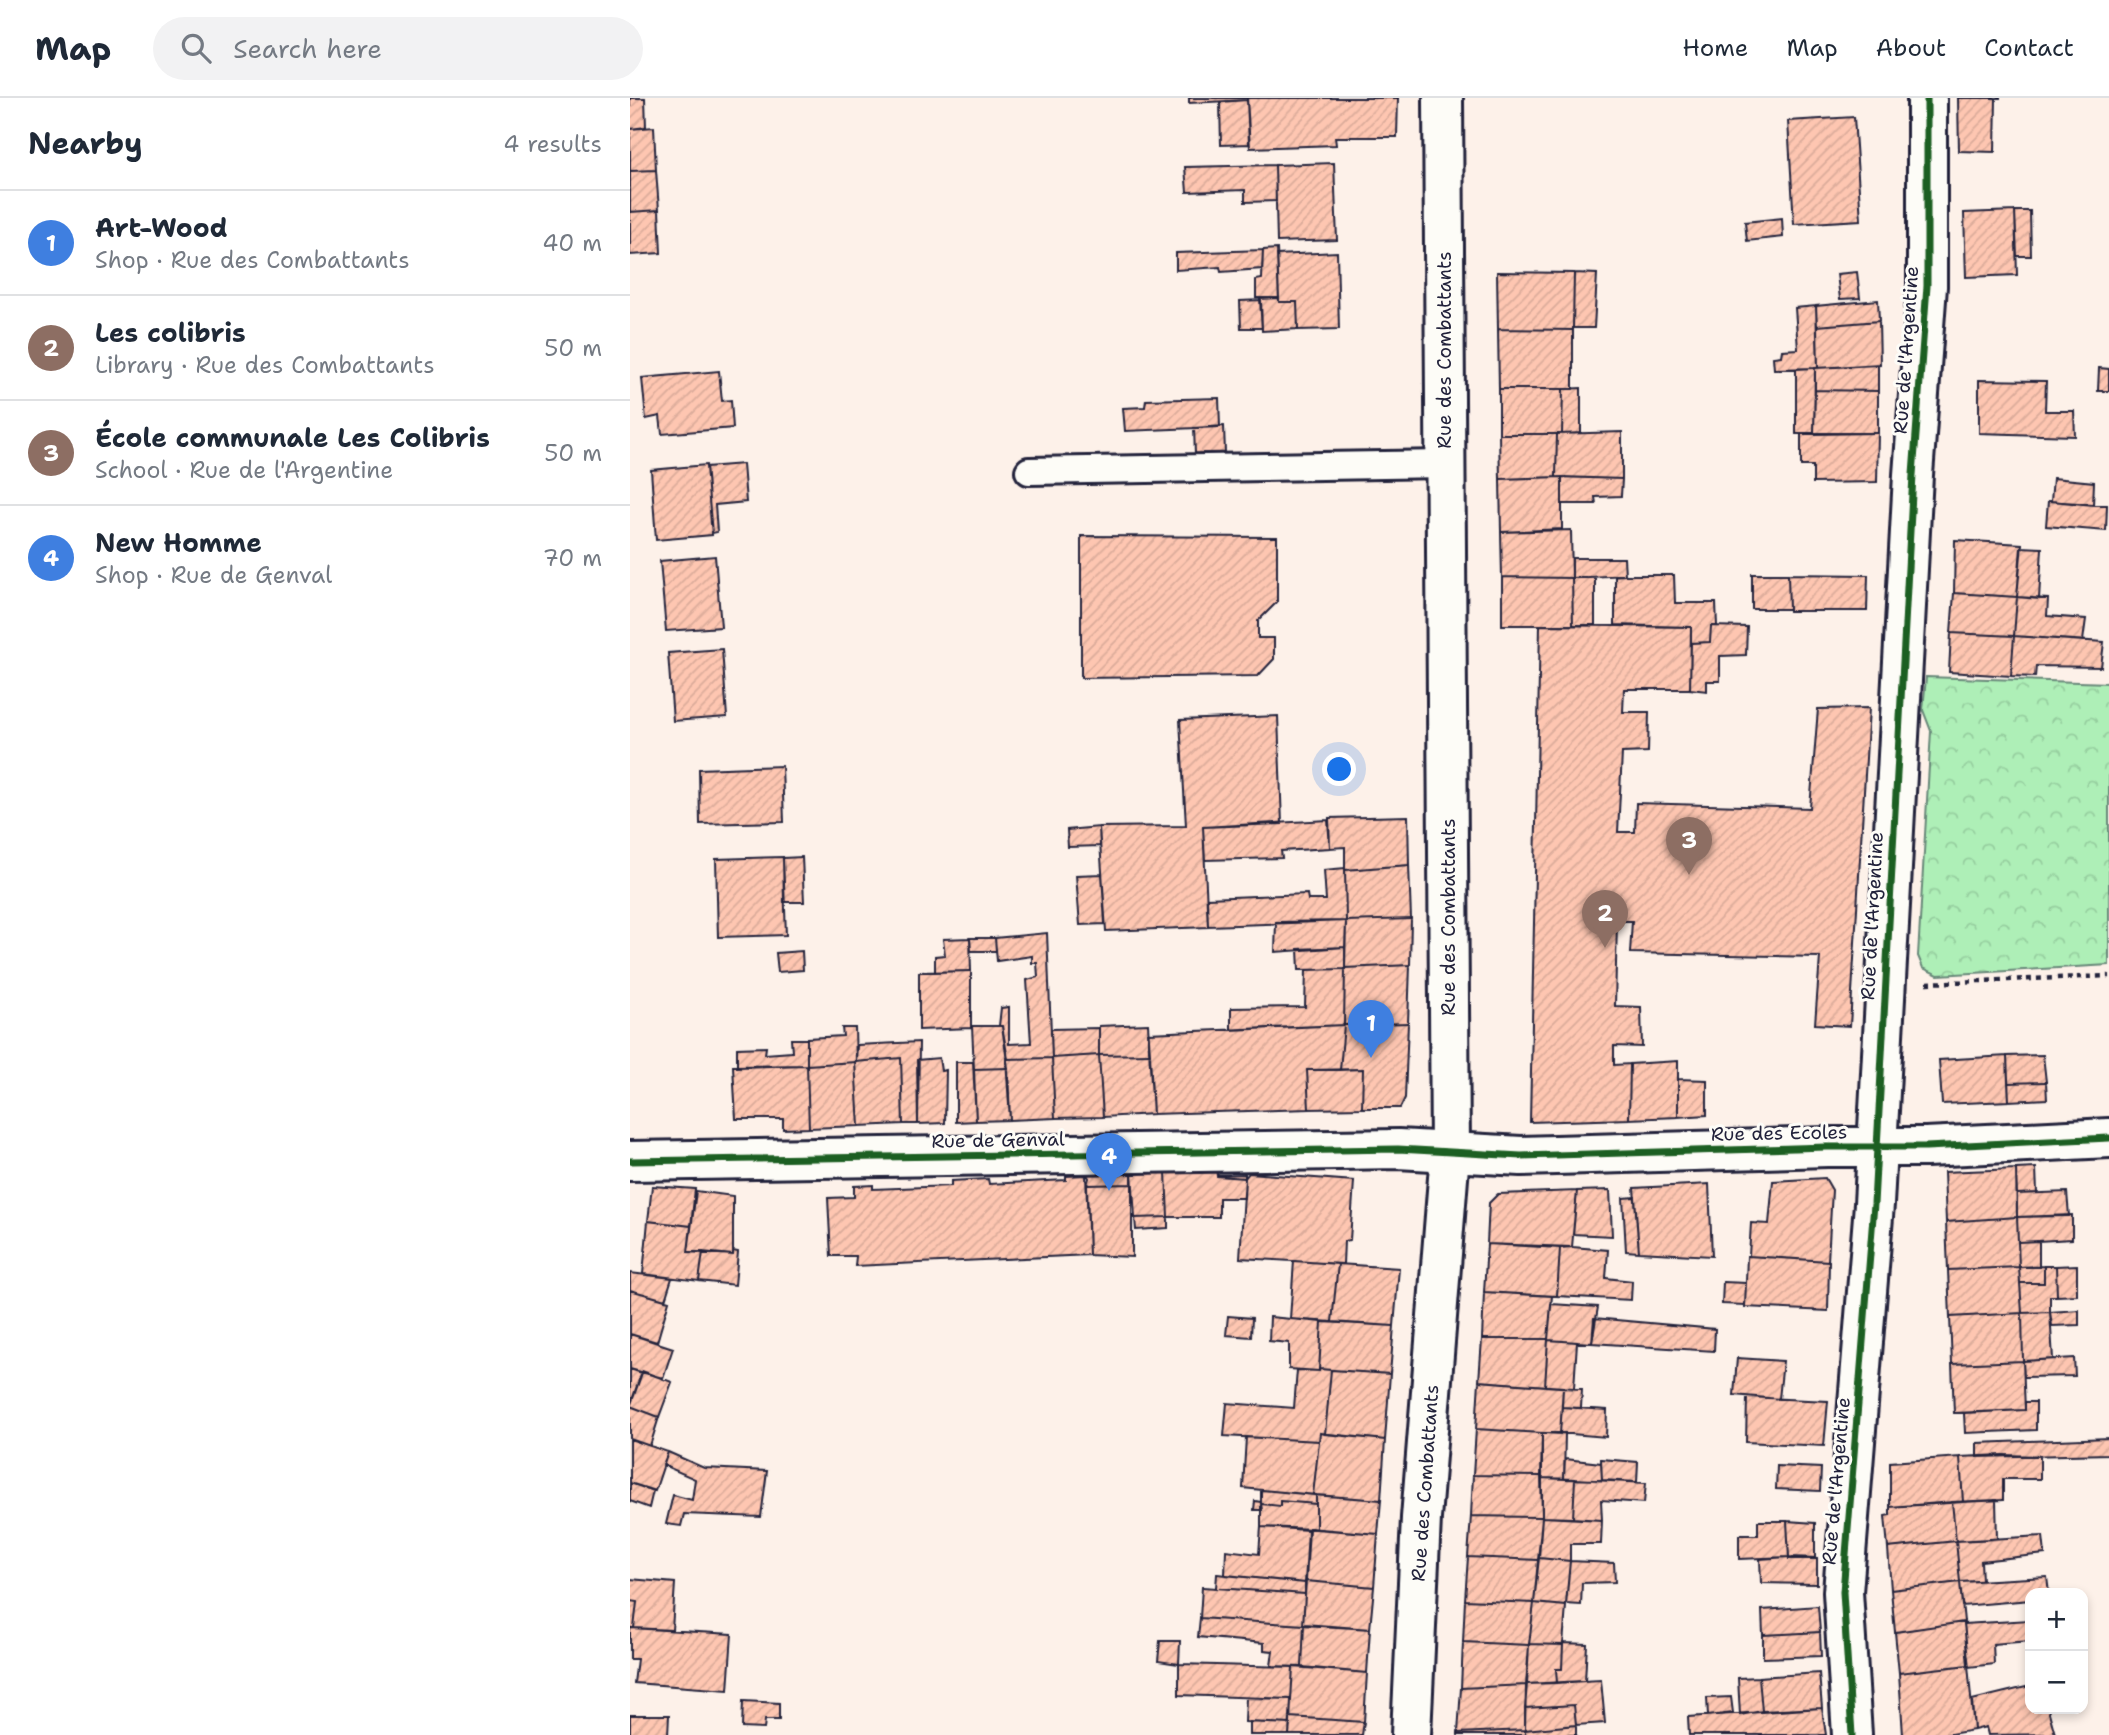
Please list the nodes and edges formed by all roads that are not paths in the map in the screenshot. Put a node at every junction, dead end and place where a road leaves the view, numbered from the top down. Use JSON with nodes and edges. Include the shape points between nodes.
{"nodes":[{"id":1,"x":1443,"y":98,"type":"edge"},
{"id":2,"x":1927,"y":98,"type":"edge"},
{"id":3,"x":1445,"y":464,"type":"junction"},
{"id":4,"x":1030,"y":471,"type":"dead end"},
{"id":5,"x":2109,"y":1139,"type":"edge"},
{"id":6,"x":1876,"y":1147,"type":"junction"},
{"id":7,"x":1450,"y":1153,"type":"junction"},
{"id":8,"x":630,"y":1161,"type":"edge"},
{"id":9,"x":1412,"y":1735,"type":"edge"},
{"id":10,"x":1852,"y":1735,"type":"edge"}],
"edges":[{"from":1,"to":3,"type":"street","name":"Rue des Combattants"},
{"from":2,"to":6,"type":"street","name":"Rue de l'Argentine","via":[[1927,286]]},
{"from":3,"to":4,"type":"lane"},
{"from":3,"to":7,"type":"street","name":"Rue des Combattants"},
{"from":5,"to":6,"type":"street","name":"Rue des Ecoles"},
{"from":6,"to":7,"type":"street","name":"Rue des Ecoles","via":[[1521,1156]]},
{"from":6,"to":10,"type":"street","name":"Rue de l'Argentine","via":[[1843,1592]]},
{"from":7,"to":8,"type":"street","name":"Rue de Genval","via":[[1398,1149]]},
{"from":7,"to":9,"type":"street","name":"Rue des Combattants","via":[[1421,1518]]}]}
